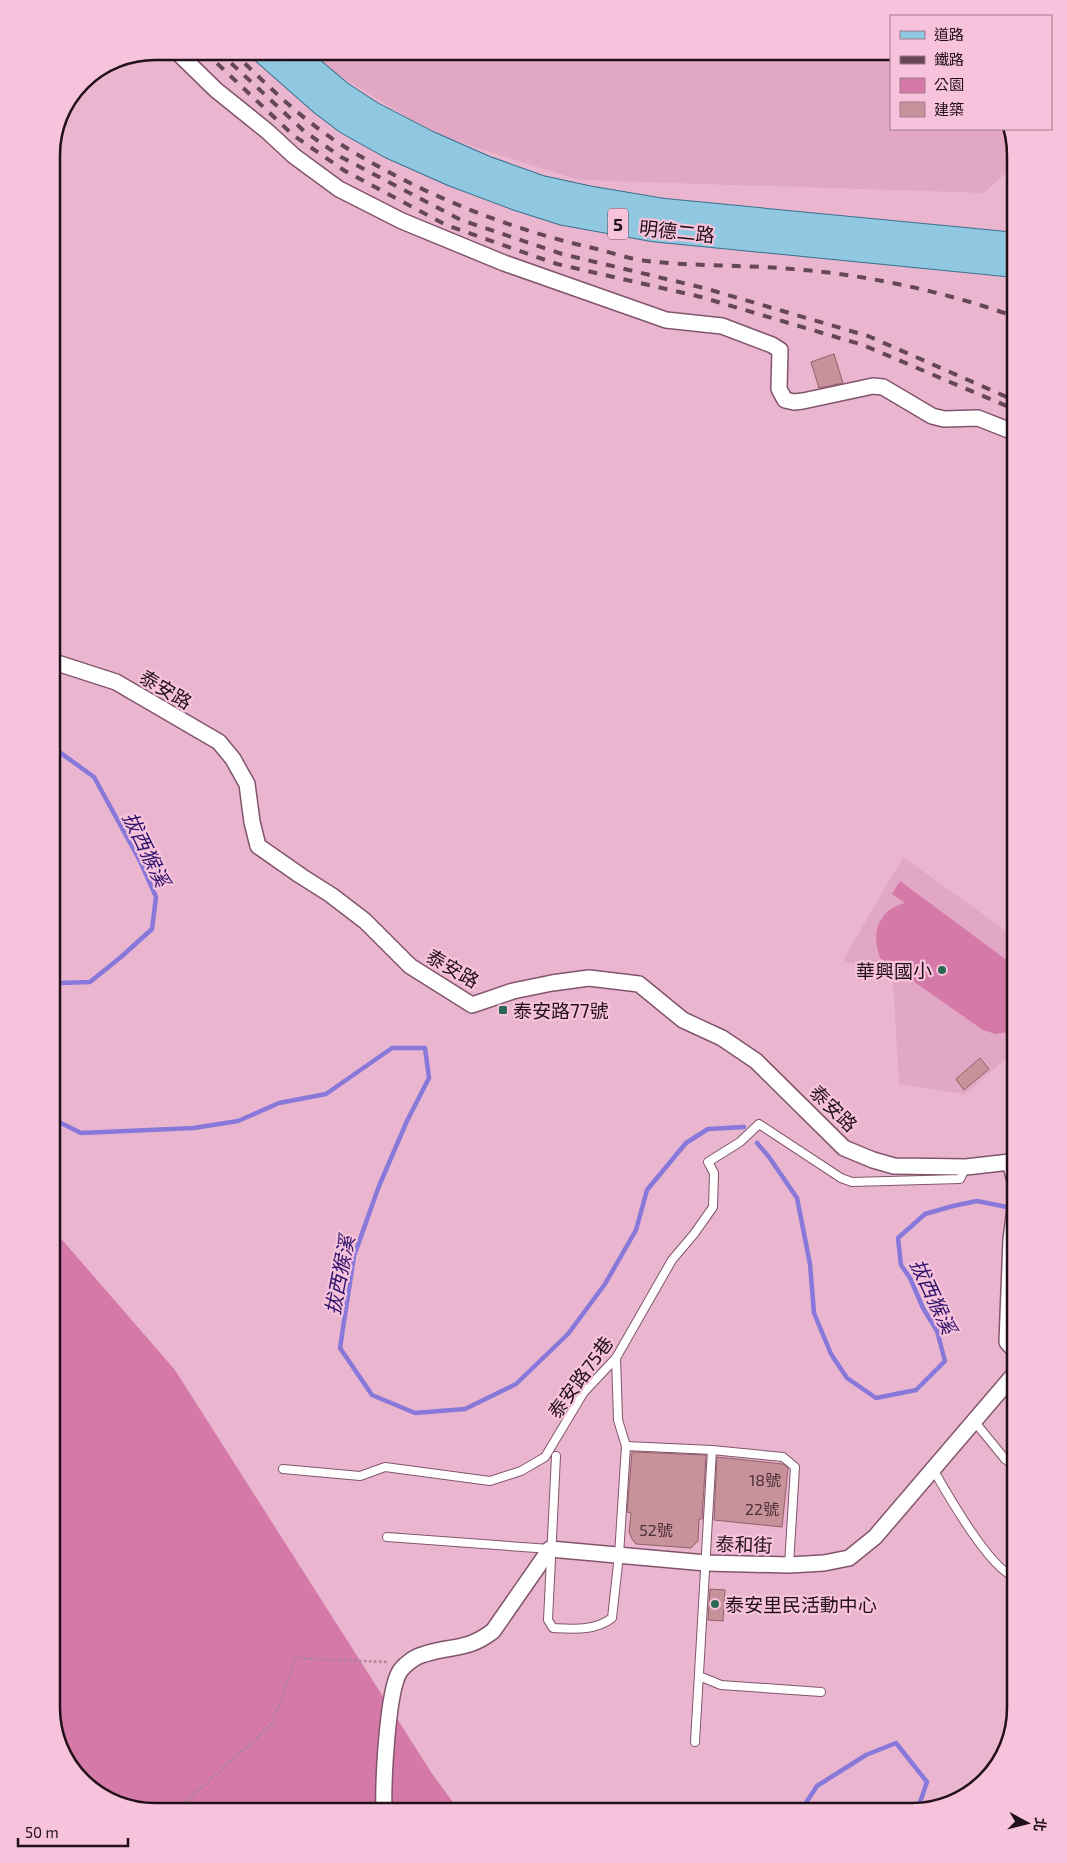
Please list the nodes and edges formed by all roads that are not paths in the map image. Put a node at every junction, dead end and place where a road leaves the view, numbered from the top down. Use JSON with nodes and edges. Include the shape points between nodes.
{"nodes":[{"id":1,"x":185,"y":60,"type":"edge"},
{"id":2,"x":273,"y":60,"type":"edge"},
{"id":3,"x":301,"y":60,"type":"edge"},
{"id":4,"x":1007,"y":244,"type":"edge"},
{"id":5,"x":1007,"y":264,"type":"edge"},
{"id":6,"x":1007,"y":429,"type":"edge"},
{"id":7,"x":60,"y":664,"type":"edge"},
{"id":8,"x":759,"y":1124,"type":"joint"},
{"id":9,"x":1007,"y":1160,"type":"edge"},
{"id":10,"x":966,"y":1167,"type":"junction"},
{"id":11,"x":616,"y":1358,"type":"junction"},
{"id":12,"x":1007,"y":1382,"type":"edge"},
{"id":13,"x":974,"y":1420,"type":"junction"},
{"id":14,"x":626,"y":1446,"type":"junction"},
{"id":15,"x":712,"y":1450,"type":"junction"},
{"id":16,"x":556,"y":1456,"type":"dead end"},
{"id":17,"x":1007,"y":1461,"type":"edge"},
{"id":18,"x":283,"y":1469,"type":"dead end"},
{"id":19,"x":933,"y":1469,"type":"junction"},
{"id":20,"x":387,"y":1537,"type":"dead end"},
{"id":21,"x":550,"y":1549,"type":"junction"},
{"id":22,"x":619,"y":1555,"type":"junction"},
{"id":23,"x":706,"y":1563,"type":"junction"},
{"id":24,"x":788,"y":1565,"type":"junction"},
{"id":25,"x":1007,"y":1572,"type":"edge"},
{"id":26,"x":699,"y":1676,"type":"junction"},
{"id":27,"x":821,"y":1692,"type":"dead end"},
{"id":28,"x":695,"y":1742,"type":"dead end"},
{"id":29,"x":384,"y":1803,"type":"edge"}],
"edges":[{"from":1,"to":6,"type":"street","via":[[294,156],[339,188],[402,221],[504,263],[666,320],[722,326],[772,345],[780,350],[779,390],[785,400],[803,401],[873,386],[883,387],[932,416],[978,418]]},
{"from":2,"to":5,"type":"main road","name":"明德二路","number":"5","via":[[322,103],[373,136],[453,174],[564,212],[652,229]]},
{"from":3,"to":4,"type":"main road","name":"明德二路","number":"5","via":[[340,93],[372,114],[428,143],[541,188],[673,213]]},
{"from":7,"to":10,"type":"street","name":"泰安路","via":[[116,682],[219,742],[247,784],[258,846],[365,921],[410,966],[472,1005],[552,983],[589,978],[639,984],[683,1020],[722,1038],[756,1061],[844,1148],[894,1166]]},
{"from":8,"to":10,"type":"lane","name":"泰安路","via":[[852,1182],[960,1178]]},
{"from":8,"to":11,"type":"lane","name":"泰安路75巷","via":[[740,1142],[708,1162],[714,1173],[713,1207],[672,1260]]},
{"from":9,"to":10,"type":"street","name":"泰安路"},
{"from":11,"to":14,"type":"lane","via":[[618,1420]]},
{"from":11,"to":18,"type":"lane","name":"泰安路75巷","via":[[584,1392],[545,1457],[506,1476],[490,1481],[384,1467],[360,1476]]},
{"from":12,"to":13,"type":"street","name":"泰和街"},
{"from":13,"to":17,"type":"lane"},
{"from":13,"to":19,"type":"street","name":"泰和街"},
{"from":14,"to":15,"type":"lane"},
{"from":14,"to":22,"type":"lane"},
{"from":15,"to":23,"type":"lane"},
{"from":15,"to":24,"type":"lane","via":[[782,1457],[795,1467]]},
{"from":16,"to":21,"type":"lane"},
{"from":19,"to":24,"type":"street","name":"泰和街","via":[[875,1537],[849,1558]]},
{"from":19,"to":25,"type":"lane","via":[[964,1524]]},
{"from":20,"to":21,"type":"lane","name":"泰和街"},
{"from":21,"to":22,"type":"street","name":"泰和街"},
{"from":21,"to":22,"type":"lane","via":[[548,1620],[553,1628],[584,1629],[604,1625],[612,1618]]},
{"from":21,"to":29,"type":"street","via":[[493,1631],[464,1647],[424,1654],[407,1663],[399,1672],[393,1692]]},
{"from":22,"to":23,"type":"street","name":"泰和街"},
{"from":23,"to":24,"type":"street","name":"泰和街"},
{"from":23,"to":26,"type":"lane"},
{"from":26,"to":27,"type":"lane","via":[[722,1685]]},
{"from":26,"to":28,"type":"lane"}]}
